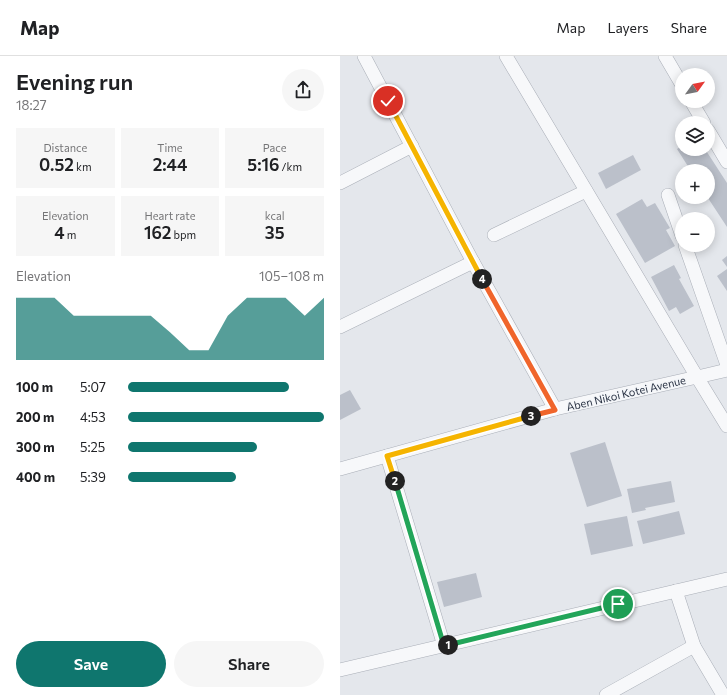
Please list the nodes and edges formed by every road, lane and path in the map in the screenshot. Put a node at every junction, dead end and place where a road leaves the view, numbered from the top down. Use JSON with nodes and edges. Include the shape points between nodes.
{"nodes":[{"id":1,"x":364,"y":56,"type":"edge"},
{"id":2,"x":506,"y":56,"type":"edge"},
{"id":3,"x":665,"y":56,"type":"edge"},
{"id":4,"x":675,"y":73,"type":"edge"},
{"id":5,"x":715,"y":142,"type":"edge"},
{"id":6,"x":412,"y":146,"type":"junction"},
{"id":7,"x":727,"y":162,"type":"edge"},
{"id":8,"x":340,"y":183,"type":"edge"},
{"id":9,"x":586,"y":191,"type":"junction"},
{"id":10,"x":668,"y":195,"type":"dead end"},
{"id":11,"x":675,"y":216,"type":"edge"},
{"id":12,"x":494,"y":235,"type":"dead end"},
{"id":13,"x":687,"y":252,"type":"edge"},
{"id":14,"x":473,"y":262,"type":"junction"},
{"id":15,"x":340,"y":327,"type":"edge"},
{"id":16,"x":727,"y":365,"type":"edge"},
{"id":17,"x":727,"y":370,"type":"edge"},
{"id":18,"x":697,"y":377,"type":"junction"},
{"id":19,"x":555,"y":410,"type":"junction"},
{"id":20,"x":727,"y":426,"type":"edge"},
{"id":21,"x":387,"y":456,"type":"junction"},
{"id":22,"x":340,"y":470,"type":"edge"},
{"id":23,"x":727,"y":579,"type":"edge"},
{"id":24,"x":676,"y":591,"type":"junction"},
{"id":25,"x":444,"y":646,"type":"junction"},
{"id":26,"x":694,"y":646,"type":"junction"},
{"id":27,"x":340,"y":670,"type":"edge"},
{"id":28,"x":606,"y":695,"type":"edge"},
{"id":29,"x":723,"y":695,"type":"edge"}],
"edges":[{"from":1,"to":6,"type":"street"},
{"from":2,"to":9,"type":"street"},
{"from":3,"to":4,"type":"street"},
{"from":5,"to":7,"type":"street"},
{"from":6,"to":8,"type":"street"},
{"from":6,"to":14,"type":"street"},
{"from":9,"to":12,"type":"street"},
{"from":9,"to":18,"type":"street"},
{"from":10,"to":11,"type":"street"},
{"from":13,"to":16,"type":"street"},
{"from":14,"to":15,"type":"street"},
{"from":14,"to":19,"type":"street"},
{"from":17,"to":18,"type":"street","name":"Aben Nikoi Kotei Avenue"},
{"from":18,"to":19,"type":"street","name":"Aben Nikoi Kotei Avenue"},
{"from":18,"to":20,"type":"street"},
{"from":19,"to":21,"type":"street","name":"Aben Nikoi Kotei Avenue"},
{"from":21,"to":22,"type":"street","name":"Aben Nikoi Kotei Avenue"},
{"from":21,"to":25,"type":"street"},
{"from":23,"to":24,"type":"street"},
{"from":24,"to":25,"type":"street"},
{"from":24,"to":26,"type":"street"},
{"from":25,"to":27,"type":"street"},
{"from":26,"to":28,"type":"street"},
{"from":26,"to":29,"type":"street"}]}
